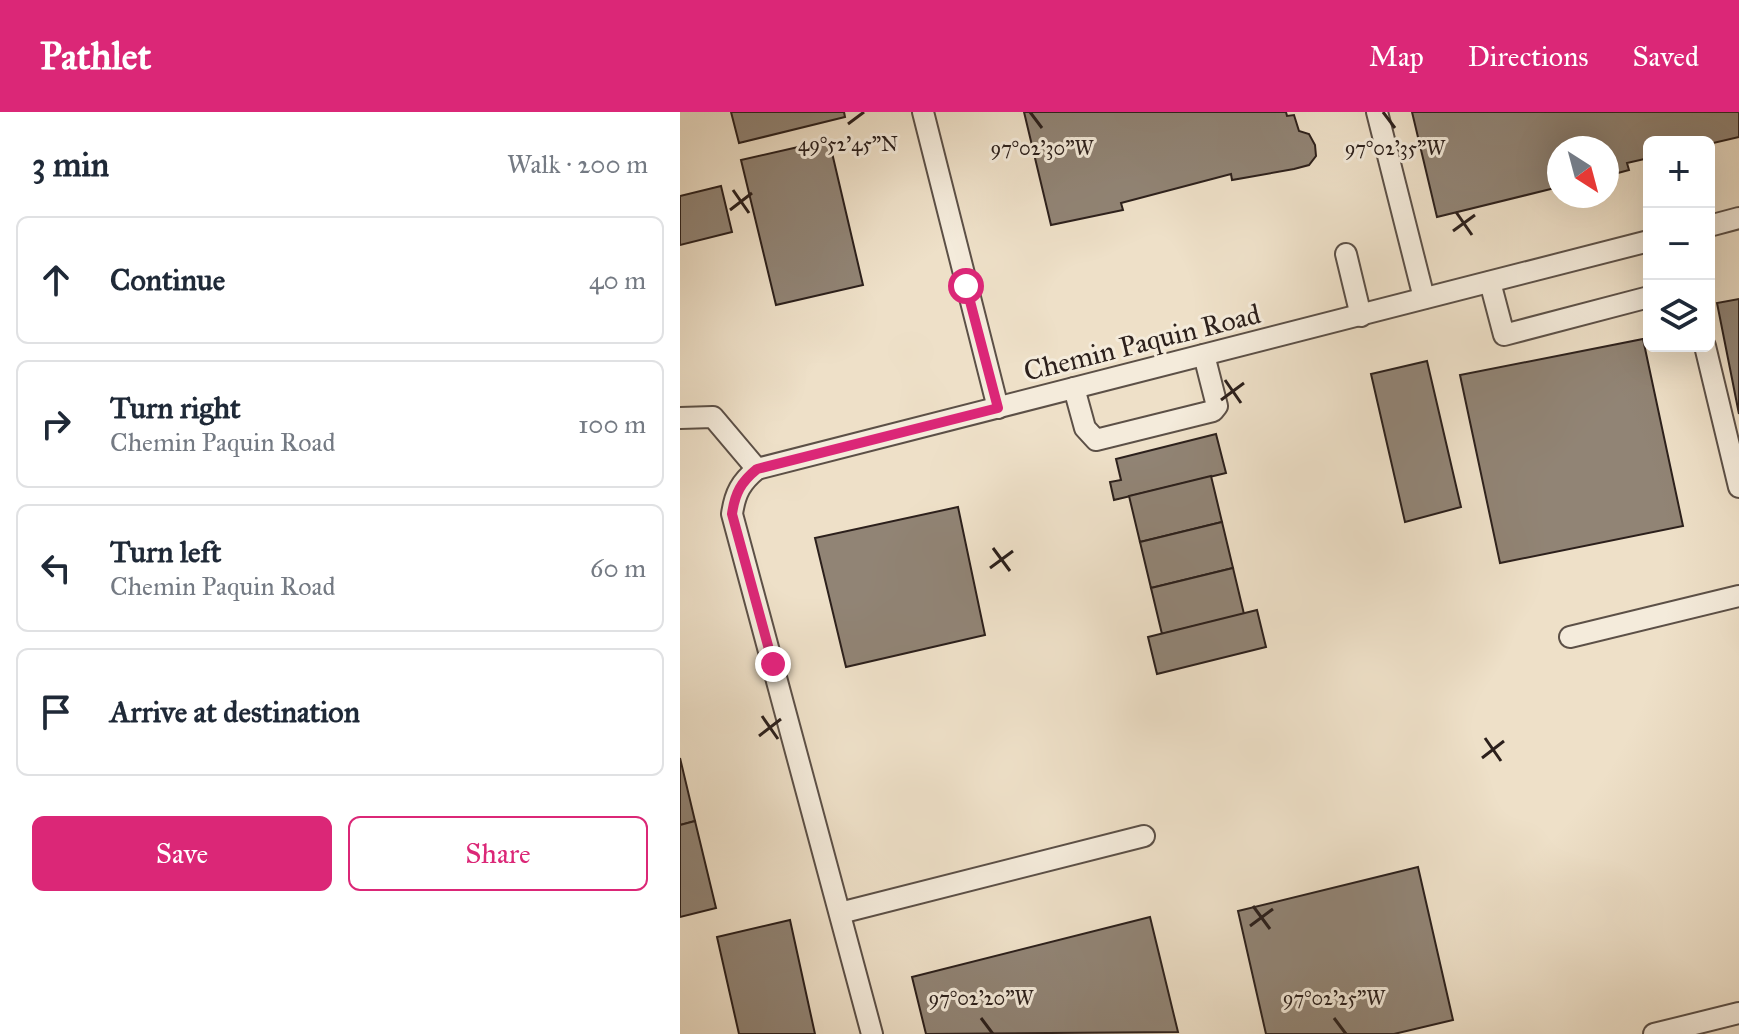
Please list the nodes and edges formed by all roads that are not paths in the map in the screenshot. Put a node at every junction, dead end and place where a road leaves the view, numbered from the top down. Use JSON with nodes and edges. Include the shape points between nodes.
{"nodes":[{"id":1,"x":923,"y":112,"type":"edge"},
{"id":2,"x":1377,"y":112,"type":"edge"},
{"id":3,"x":1739,"y":218,"type":"edge"},
{"id":4,"x":1715,"y":224,"type":"edge"},
{"id":5,"x":1643,"y":243,"type":"edge"},
{"id":6,"x":1346,"y":254,"type":"dead end"},
{"id":7,"x":1490,"y":282,"type":"junction"},
{"id":8,"x":1424,"y":298,"type":"junction"},
{"id":9,"x":1643,"y":299,"type":"edge"},
{"id":10,"x":1361,"y":316,"type":"junction"},
{"id":11,"x":1706,"y":352,"type":"edge"},
{"id":12,"x":1204,"y":355,"type":"junction"},
{"id":13,"x":1074,"y":388,"type":"junction"},
{"id":14,"x":998,"y":408,"type":"junction"},
{"id":15,"x":680,"y":418,"type":"edge"},
{"id":16,"x":757,"y":469,"type":"junction"},
{"id":17,"x":1739,"y":487,"type":"edge"},
{"id":18,"x":1739,"y":596,"type":"edge"},
{"id":19,"x":1570,"y":637,"type":"dead end"},
{"id":20,"x":1144,"y":836,"type":"dead end"},
{"id":21,"x":840,"y":913,"type":"junction"},
{"id":22,"x":1739,"y":1013,"type":"edge"},
{"id":23,"x":872,"y":1034,"type":"edge"},
{"id":24,"x":1654,"y":1034,"type":"edge"}],
"edges":[{"from":1,"to":14,"type":"street"},
{"from":2,"to":8,"type":"street"},
{"from":3,"to":4,"type":"street"},
{"from":5,"to":7,"type":"street","name":"Chemin Paquin Road"},
{"from":6,"to":10,"type":"street"},
{"from":7,"to":8,"type":"street","name":"Chemin Paquin Road"},
{"from":7,"to":9,"type":"street","via":[[1504,335]]},
{"from":8,"to":10,"type":"street","name":"Chemin Paquin Road"},
{"from":10,"to":12,"type":"street","name":"Chemin Paquin Road"},
{"from":11,"to":17,"type":"street"},
{"from":12,"to":13,"type":"street","name":"Chemin Paquin Road"},
{"from":12,"to":13,"type":"street","via":[[1217,406],[1213,411],[1096,440],[1085,428]]},
{"from":13,"to":14,"type":"street","name":"Chemin Paquin Road"},
{"from":14,"to":16,"type":"street","name":"Chemin Paquin Road"},
{"from":15,"to":16,"type":"street","via":[[713,417]]},
{"from":16,"to":21,"type":"street","via":[[735,496],[732,514]]},
{"from":18,"to":19,"type":"street"},
{"from":20,"to":21,"type":"street"},
{"from":21,"to":23,"type":"street"},
{"from":22,"to":24,"type":"street"}]}
